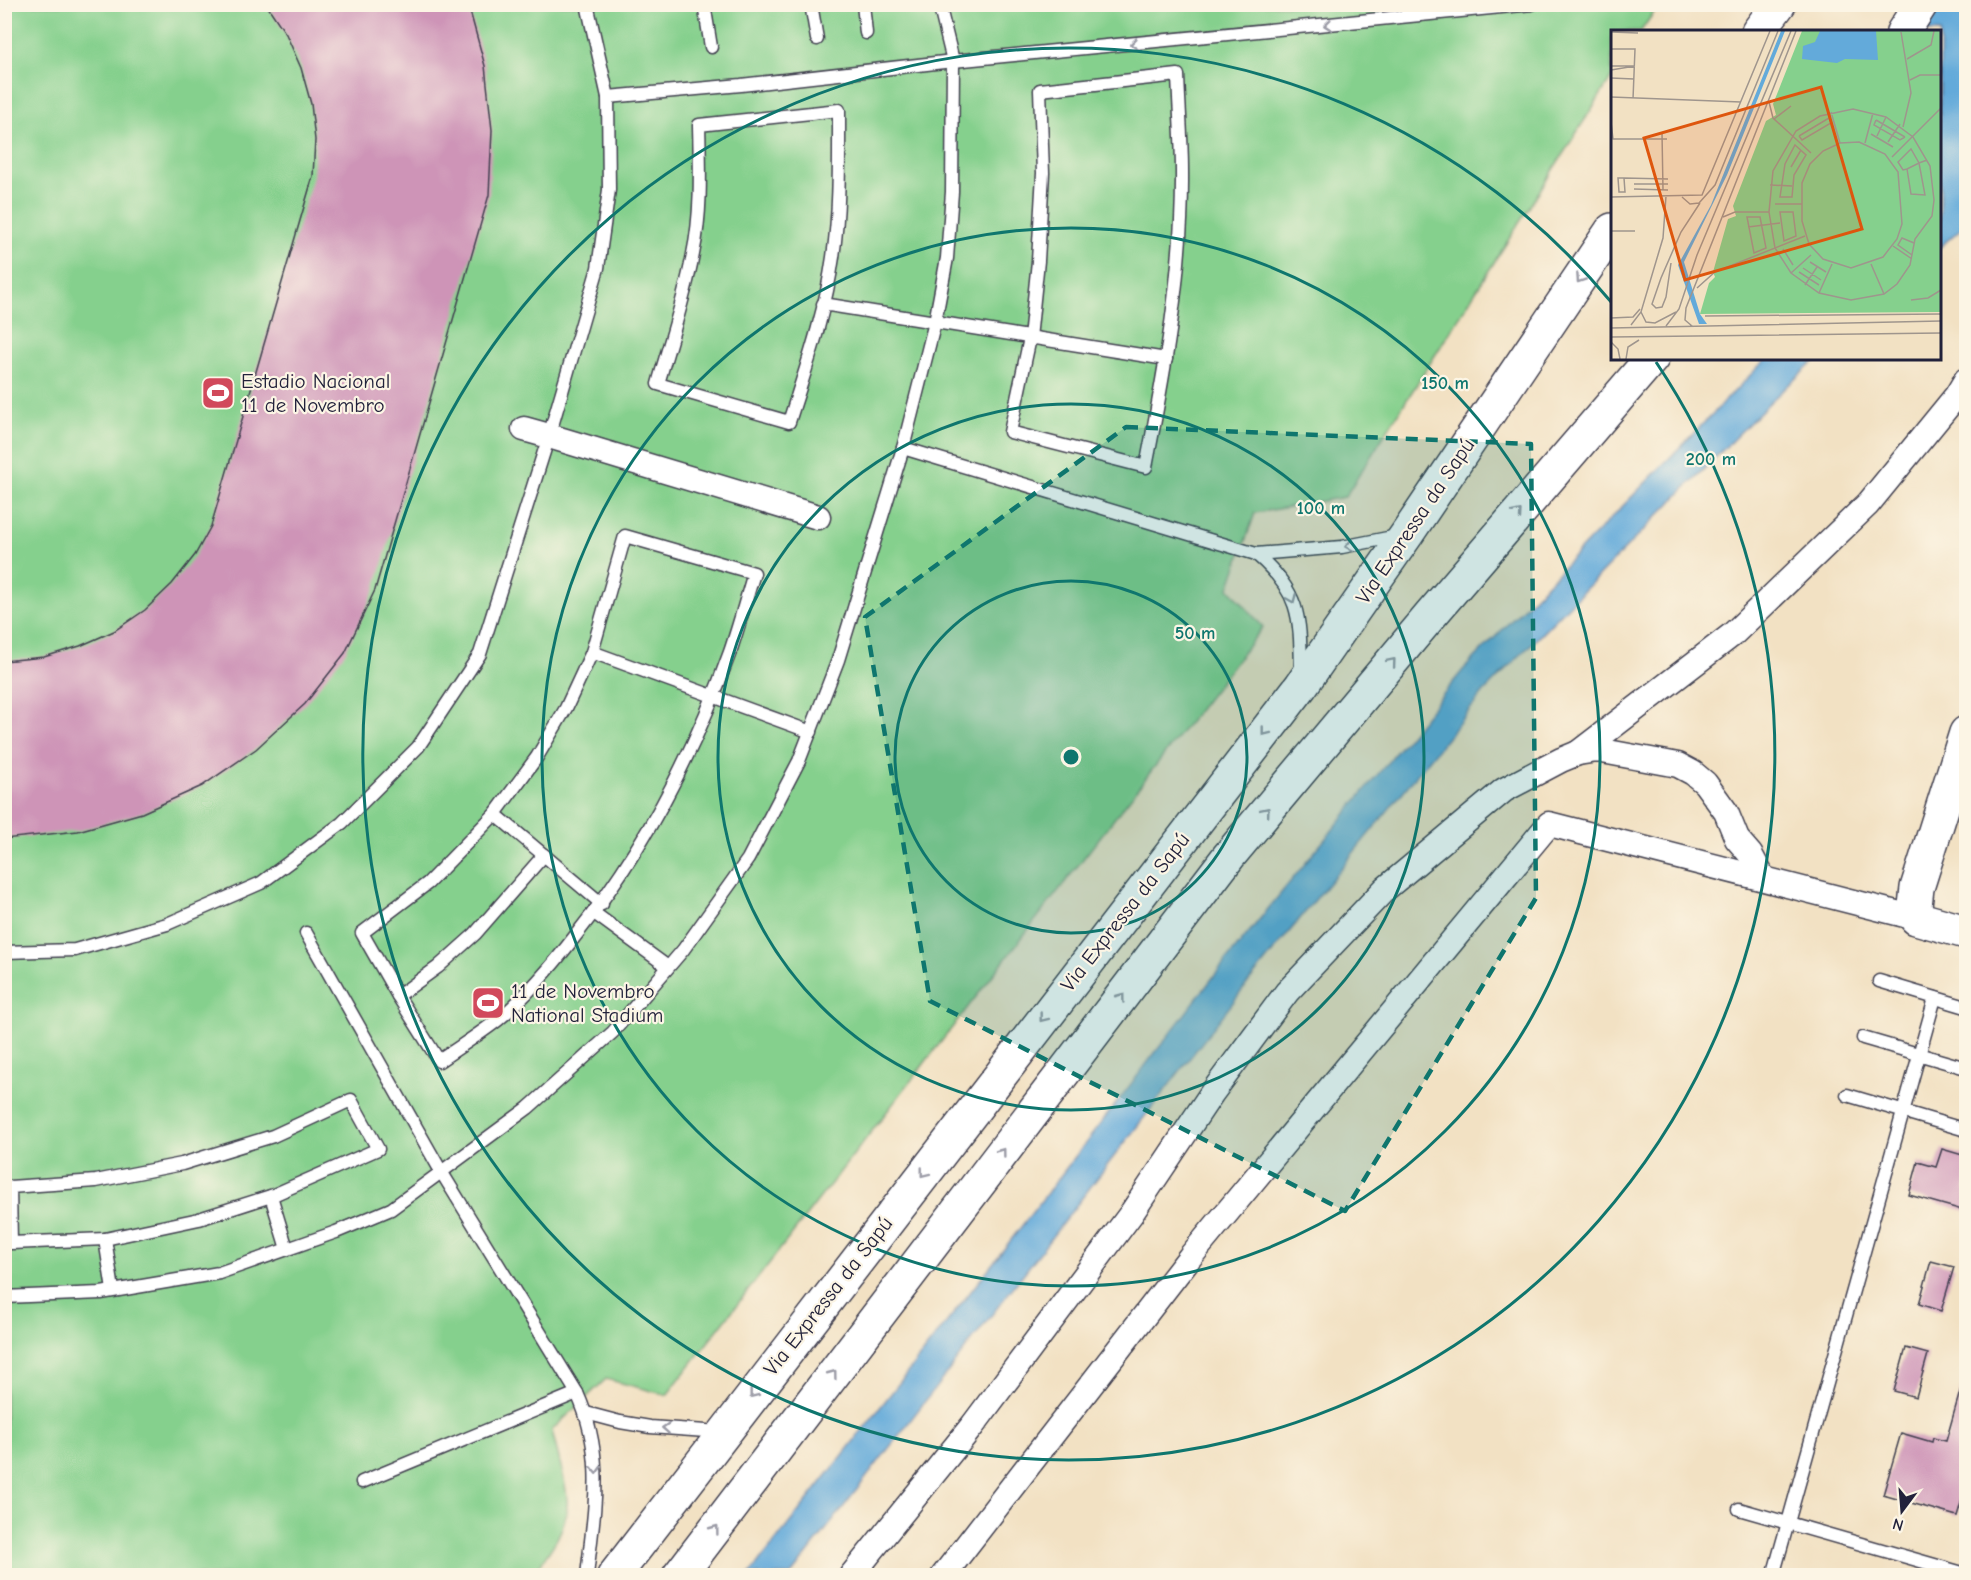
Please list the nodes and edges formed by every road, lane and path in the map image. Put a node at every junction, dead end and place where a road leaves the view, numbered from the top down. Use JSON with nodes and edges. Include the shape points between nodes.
{"nodes":[{"id":1,"x":587,"y":4,"type":"edge"},
{"id":2,"x":704,"y":4,"type":"edge"},
{"id":3,"x":811,"y":4,"type":"edge"},
{"id":4,"x":863,"y":4,"type":"edge"},
{"id":5,"x":939,"y":4,"type":"edge"},
{"id":6,"x":1532,"y":4,"type":"edge"},
{"id":7,"x":1779,"y":4,"type":"edge"},
{"id":8,"x":1921,"y":4,"type":"edge"},
{"id":9,"x":1760,"y":30,"type":"edge"},
{"id":10,"x":1904,"y":30,"type":"edge"},
{"id":11,"x":866,"y":33,"type":"dead end"},
{"id":12,"x":817,"y":39,"type":"dead end"},
{"id":13,"x":711,"y":47,"type":"dead end"},
{"id":14,"x":953,"y":61,"type":"junction"},
{"id":15,"x":608,"y":97,"type":"junction"},
{"id":16,"x":1611,"y":231,"type":"edge"},
{"id":17,"x":823,"y":304,"type":"junction"},
{"id":18,"x":935,"y":322,"type":"junction"},
{"id":19,"x":1030,"y":338,"type":"junction"},
{"id":20,"x":1167,"y":359,"type":"junction"},
{"id":21,"x":1650,"y":360,"type":"edge"},
{"id":22,"x":1963,"y":392,"type":"edge"},
{"id":23,"x":524,"y":429,"type":"dead end"},
{"id":24,"x":549,"y":435,"type":"junction"},
{"id":25,"x":903,"y":448,"type":"junction"},
{"id":26,"x":818,"y":517,"type":"dead end"},
{"id":27,"x":1407,"y":534,"type":"junction"},
{"id":28,"x":1256,"y":554,"type":"junction"},
{"id":29,"x":592,"y":651,"type":"junction"},
{"id":30,"x":1301,"y":686,"type":"junction"},
{"id":31,"x":712,"y":696,"type":"junction"},
{"id":32,"x":811,"y":732,"type":"junction"},
{"id":33,"x":1966,"y":733,"type":"edge"},
{"id":34,"x":1578,"y":753,"type":"junction"},
{"id":35,"x":495,"y":814,"type":"junction"},
{"id":36,"x":544,"y":855,"type":"junction"},
{"id":37,"x":1763,"y":878,"type":"junction"},
{"id":38,"x":598,"y":908,"type":"junction"},
{"id":39,"x":1916,"y":918,"type":"junction"},
{"id":40,"x":1966,"y":932,"type":"edge"},
{"id":41,"x":306,"y":933,"type":"dead end"},
{"id":42,"x":4,"y":952,"type":"edge"},
{"id":43,"x":668,"y":968,"type":"junction"},
{"id":44,"x":1879,"y":981,"type":"dead end"},
{"id":45,"x":398,"y":996,"type":"junction"},
{"id":46,"x":1935,"y":998,"type":"junction"},
{"id":47,"x":1966,"y":1007,"type":"edge"},
{"id":48,"x":1863,"y":1038,"type":"dead end"},
{"id":49,"x":1920,"y":1054,"type":"junction"},
{"id":50,"x":1966,"y":1068,"type":"edge"},
{"id":51,"x":1848,"y":1095,"type":"dead end"},
{"id":52,"x":1904,"y":1112,"type":"junction"},
{"id":53,"x":1966,"y":1130,"type":"edge"},
{"id":54,"x":442,"y":1173,"type":"junction"},
{"id":55,"x":271,"y":1196,"type":"junction"},
{"id":56,"x":105,"y":1239,"type":"junction"},
{"id":57,"x":287,"y":1249,"type":"junction"},
{"id":58,"x":113,"y":1290,"type":"junction"},
{"id":59,"x":4,"y":1297,"type":"edge"},
{"id":60,"x":577,"y":1393,"type":"junction"},
{"id":61,"x":586,"y":1413,"type":"junction"},
{"id":62,"x":724,"y":1432,"type":"junction"},
{"id":63,"x":362,"y":1482,"type":"dead end"},
{"id":64,"x":1738,"y":1509,"type":"dead end"},
{"id":65,"x":1788,"y":1523,"type":"junction"},
{"id":66,"x":1966,"y":1574,"type":"edge"},
{"id":67,"x":587,"y":1575,"type":"edge"},
{"id":68,"x":614,"y":1575,"type":"edge"},
{"id":69,"x":679,"y":1575,"type":"edge"},
{"id":70,"x":851,"y":1575,"type":"edge"},
{"id":71,"x":943,"y":1575,"type":"edge"},
{"id":72,"x":1773,"y":1575,"type":"edge"}],
"edges":[{"from":1,"to":15,"type":"lane"},
{"from":2,"to":13,"type":"lane"},
{"from":3,"to":12,"type":"lane"},
{"from":4,"to":11,"type":"lane"},
{"from":5,"to":14,"type":"lane"},
{"from":6,"to":14,"type":"lane","one_way":true},
{"from":7,"to":9,"type":"main road"},
{"from":8,"to":10,"type":"main road"},
{"from":14,"to":15,"type":"lane"},
{"from":14,"to":18,"type":"lane","via":[[952,192]]},
{"from":15,"to":24,"type":"lane","via":[[609,190],[598,267]]},
{"from":16,"to":27,"type":"main road","name":"Via Expressa da Sapú","one_way":true},
{"from":17,"to":17,"type":"lane","via":[[837,207],[839,110],[699,125],[700,189],[693,253],[658,384],[789,422]]},
{"from":17,"to":18,"type":"lane"},
{"from":18,"to":19,"type":"lane"},
{"from":18,"to":25,"type":"lane"},
{"from":19,"to":20,"type":"lane"},
{"from":19,"to":20,"type":"lane","via":[[1010,432],[1146,467]]},
{"from":19,"to":20,"type":"lane","via":[[1043,173],[1040,90],[1178,75],[1182,172],[1177,274]]},
{"from":69,"to":21,"type":"main road","one_way":true,"via":[[1228,856]]},
{"from":22,"to":34,"type":"street","via":[[1868,504],[1733,634]]},
{"from":23,"to":24,"type":"street"},
{"from":24,"to":26,"type":"street"},
{"from":24,"to":42,"type":"lane","via":[[480,654],[418,747],[342,823],[261,883],[168,924],[75,950]]},
{"from":25,"to":28,"type":"lane"},
{"from":25,"to":32,"type":"lane","via":[[838,660]]},
{"from":27,"to":28,"type":"lane","one_way":true,"via":[[1342,547]]},
{"from":27,"to":30,"type":"main road","name":"Via Expressa da Sapú"},
{"from":28,"to":30,"type":"lane","one_way":true,"via":[[1274,569],[1297,610]]},
{"from":29,"to":31,"type":"lane"},
{"from":29,"to":31,"type":"lane","via":[[625,536],[754,573]]},
{"from":29,"to":35,"type":"lane","via":[[566,708],[537,757]]},
{"from":30,"to":62,"type":"main road","name":"Via Expressa da Sapú","one_way":true},
{"from":31,"to":32,"type":"lane"},
{"from":31,"to":38,"type":"lane","via":[[673,783],[640,844]]},
{"from":32,"to":43,"type":"lane","via":[[748,859]]},
{"from":33,"to":39,"type":"main road","via":[[1917,888]]},
{"from":34,"to":37,"type":"street","via":[[1597,750],[1678,765],[1693,773],[1726,812],[1737,839]]},
{"from":34,"to":70,"type":"street","via":[[1504,790],[1385,889],[1287,992],[1212,1093],[1124,1223],[973,1425]]},
{"from":35,"to":36,"type":"lane"},
{"from":35,"to":45,"type":"lane","via":[[428,883],[362,933]]},
{"from":36,"to":38,"type":"lane"},
{"from":36,"to":45,"type":"lane","via":[[475,934]]},
{"from":37,"to":39,"type":"street"},
{"from":37,"to":71,"type":"street","via":[[1549,824],[1190,1257]]},
{"from":38,"to":43,"type":"lane"},
{"from":38,"to":45,"type":"lane","via":[[552,967],[500,1018],[439,1061]]},
{"from":39,"to":40,"type":"main road"},
{"from":41,"to":54,"type":"lane"},
{"from":43,"to":54,"type":"lane","via":[[613,1032],[528,1108]]},
{"from":44,"to":46,"type":"lane"},
{"from":46,"to":47,"type":"lane"},
{"from":46,"to":49,"type":"lane"},
{"from":48,"to":49,"type":"lane"},
{"from":49,"to":50,"type":"lane"},
{"from":49,"to":52,"type":"lane"},
{"from":51,"to":52,"type":"lane"},
{"from":52,"to":53,"type":"lane"},
{"from":52,"to":65,"type":"lane"},
{"from":54,"to":57,"type":"lane","via":[[391,1209]]},
{"from":54,"to":60,"type":"lane"},
{"from":55,"to":56,"type":"lane","via":[[199,1219]]},
{"from":55,"to":56,"type":"lane","via":[[378,1149],[351,1100],[273,1136],[182,1164],[96,1181],[10,1186],[11,1243]]},
{"from":55,"to":57,"type":"lane"},
{"from":56,"to":58,"type":"lane"},
{"from":57,"to":58,"type":"lane","via":[[219,1272]]},
{"from":58,"to":59,"type":"lane"},
{"from":60,"to":61,"type":"lane"},
{"from":60,"to":63,"type":"lane"},
{"from":62,"to":61,"type":"lane","one_way":true,"via":[[650,1427]]},
{"from":61,"to":67,"type":"lane","one_way":true,"via":[[596,1459],[597,1492]]},
{"from":62,"to":68,"type":"main road","name":"Via Expressa da Sapú"},
{"from":64,"to":65,"type":"lane"},
{"from":65,"to":66,"type":"lane"},
{"from":65,"to":72,"type":"lane"}]}
